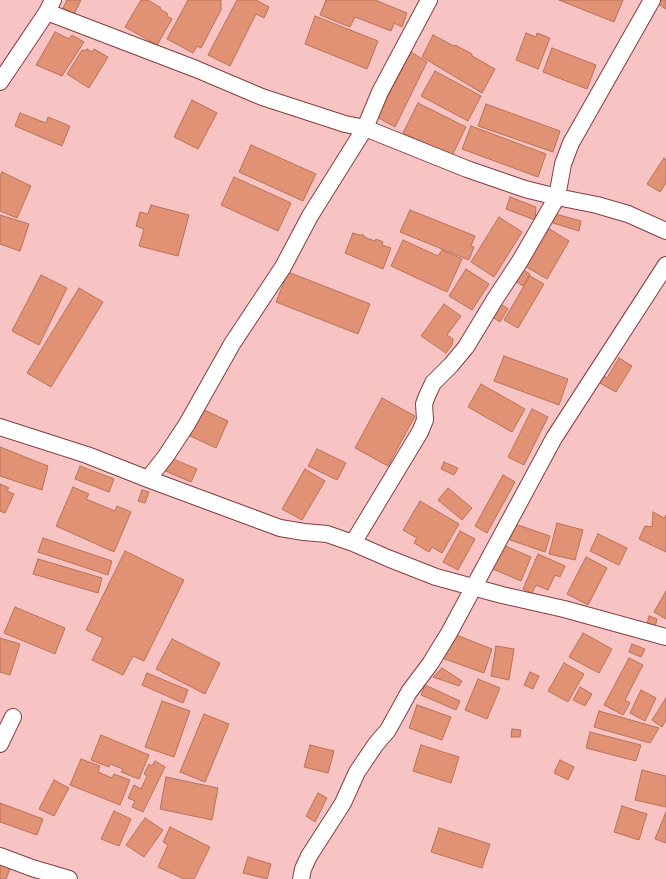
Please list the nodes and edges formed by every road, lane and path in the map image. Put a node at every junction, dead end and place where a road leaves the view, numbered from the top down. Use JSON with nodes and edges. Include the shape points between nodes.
{"nodes":[{"id":1,"x":429,"y":0,"type":"edge"},
{"id":2,"x":652,"y":0,"type":"edge"},
{"id":3,"x":50,"y":6,"type":"edge"},
{"id":4,"x":0,"y":82,"type":"edge"},
{"id":5,"x":365,"y":128,"type":"junction"},
{"id":6,"x":557,"y":197,"type":"junction"},
{"id":7,"x":666,"y":231,"type":"edge"},
{"id":8,"x":666,"y":265,"type":"edge"},
{"id":9,"x":0,"y":427,"type":"edge"},
{"id":10,"x":148,"y":479,"type":"junction"},
{"id":11,"x":353,"y":543,"type":"junction"},
{"id":12,"x":475,"y":587,"type":"junction"},
{"id":13,"x":666,"y":637,"type":"edge"},
{"id":14,"x":13,"y":717,"type":"dead end"},
{"id":15,"x":0,"y":744,"type":"edge"},
{"id":16,"x":0,"y":856,"type":"edge"},
{"id":17,"x":69,"y":879,"type":"edge"},
{"id":18,"x":301,"y":879,"type":"edge"}],
"edges":[{"from":1,"to":5,"type":"street","via":[[380,92]]},
{"from":2,"to":6,"type":"street","via":[[571,143],[563,164]]},
{"from":3,"to":4,"type":"street"},
{"from":3,"to":5,"type":"street","via":[[262,97]]},
{"from":5,"to":6,"type":"street","via":[[467,169]]},
{"from":5,"to":10,"type":"street","via":[[310,216],[283,267],[232,344],[187,424]]},
{"from":6,"to":7,"type":"street","via":[[628,214]]},
{"from":6,"to":11,"type":"street","via":[[466,347],[434,383],[424,404],[425,420],[420,432]]},
{"from":8,"to":12,"type":"street","via":[[554,438]]},
{"from":9,"to":10,"type":"street","via":[[88,455]]},
{"from":10,"to":11,"type":"street","via":[[280,528],[327,534]]},
{"from":11,"to":12,"type":"street","via":[[436,577]]},
{"from":12,"to":13,"type":"street"},
{"from":12,"to":18,"type":"street","via":[[388,730],[357,772],[343,802],[309,856]]},
{"from":14,"to":15,"type":"street"},
{"from":16,"to":17,"type":"street"}]}
